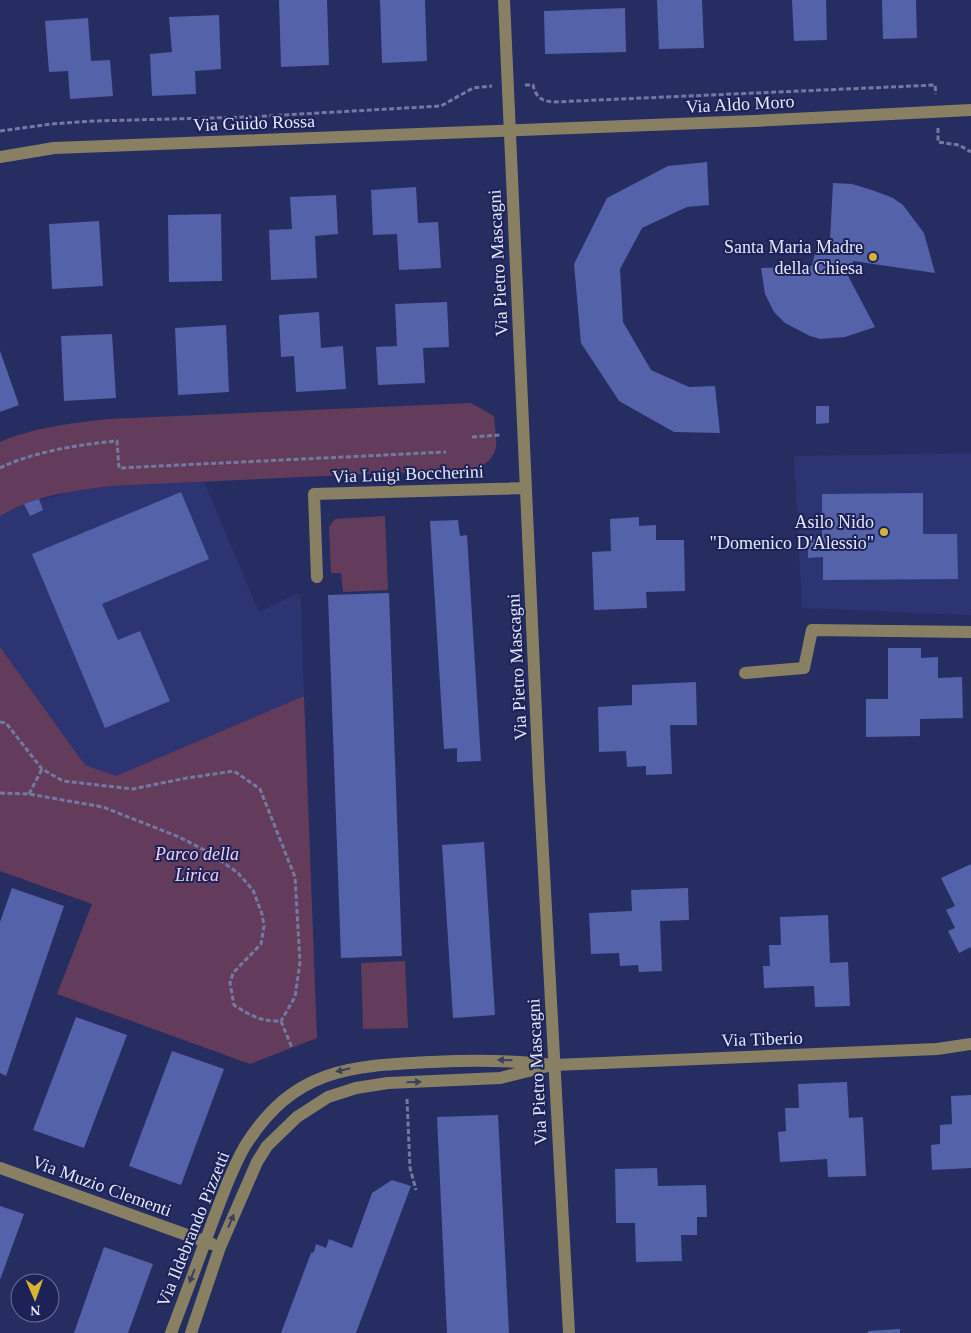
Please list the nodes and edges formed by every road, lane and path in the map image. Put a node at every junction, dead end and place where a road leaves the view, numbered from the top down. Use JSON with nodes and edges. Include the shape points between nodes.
{"nodes":[{"id":1,"x":504,"y":0,"type":"edge"},
{"id":2,"x":971,"y":110,"type":"edge"},
{"id":3,"x":510,"y":131,"type":"junction"},
{"id":4,"x":0,"y":157,"type":"edge"},
{"id":5,"x":500,"y":435,"type":"dead end"},
{"id":6,"x":472,"y":436,"type":"dead end"},
{"id":7,"x":446,"y":452,"type":"dead end"},
{"id":8,"x":0,"y":468,"type":"edge"},
{"id":9,"x":526,"y":488,"type":"junction"},
{"id":10,"x":317,"y":577,"type":"dead end"},
{"id":11,"x":971,"y":632,"type":"edge"},
{"id":12,"x":745,"y":673,"type":"dead end"},
{"id":13,"x":0,"y":722,"type":"edge"},
{"id":14,"x":42,"y":769,"type":"junction"},
{"id":15,"x":0,"y":793,"type":"edge"},
{"id":16,"x":29,"y":794,"type":"junction"},
{"id":17,"x":280,"y":1021,"type":"junction"},
{"id":18,"x":971,"y":1044,"type":"edge"},
{"id":19,"x":292,"y":1048,"type":"dead end"},
{"id":20,"x":554,"y":1065,"type":"junction"},
{"id":21,"x":406,"y":1082,"type":"junction"},
{"id":22,"x":0,"y":1168,"type":"edge"},
{"id":23,"x":416,"y":1190,"type":"dead end"},
{"id":24,"x":205,"y":1241,"type":"junction"},
{"id":25,"x":220,"y":1246,"type":"junction"},
{"id":26,"x":171,"y":1333,"type":"edge"},
{"id":27,"x":191,"y":1333,"type":"edge"},
{"id":28,"x":568,"y":1333,"type":"edge"}],
"edges":[{"from":1,"to":3,"type":"street","name":"Via Pietro Mascagni"},
{"from":2,"to":3,"type":"street","name":"Via Aldo Moro"},
{"from":3,"to":4,"type":"street","name":"Via Guido Rossa","via":[[54,148]]},
{"from":3,"to":9,"type":"street","name":"Via Pietro Mascagni"},
{"from":5,"to":6,"type":"path"},
{"from":7,"to":8,"type":"path","via":[[119,468],[117,442],[94,443],[18,460]]},
{"from":9,"to":10,"type":"street","name":"Via Luigi Boccherini","via":[[314,494]]},
{"from":9,"to":20,"type":"street","name":"Via Pietro Mascagni"},
{"from":11,"to":12,"type":"street","via":[[812,630],[804,668]]},
{"from":13,"to":14,"type":"path","via":[[6,723]]},
{"from":14,"to":16,"type":"path"},
{"from":14,"to":17,"type":"path","via":[[64,781],[132,789],[234,771],[260,789],[295,877],[300,962],[295,997]]},
{"from":15,"to":16,"type":"path"},
{"from":16,"to":17,"type":"path","via":[[103,807],[180,837],[238,873],[253,890],[264,926],[261,944],[233,973],[230,983],[234,1005],[268,1022]]},
{"from":17,"to":19,"type":"path"},
{"from":18,"to":20,"type":"street","name":"Via Tiberio","via":[[937,1050]]},
{"from":21,"to":20,"type":"street","name":"Via Ildebrando Pizzetti","one_way":true,"via":[[500,1078]]},
{"from":20,"to":24,"type":"street","name":"Via Ildebrando Pizzetti","one_way":true,"via":[[483,1060],[390,1064],[351,1068],[312,1082],[278,1105],[246,1145],[231,1173]]},
{"from":20,"to":28,"type":"street","name":"Via Pietro Mascagni"},
{"from":21,"to":23,"type":"path","via":[[410,1168]]},
{"from":25,"to":21,"type":"street","name":"Via Ildebrando Pizzetti","one_way":true,"via":[[257,1162],[267,1146],[296,1117],[341,1092]]},
{"from":22,"to":24,"type":"street","name":"Via Muzio Clementi"},
{"from":24,"to":25,"type":"street","name":"Via Muzio Clementi"},
{"from":24,"to":26,"type":"street","name":"Via Ildebrando Pizzetti","one_way":true},
{"from":25,"to":27,"type":"street","name":"Via Ildebrando Pizzetti"}]}
